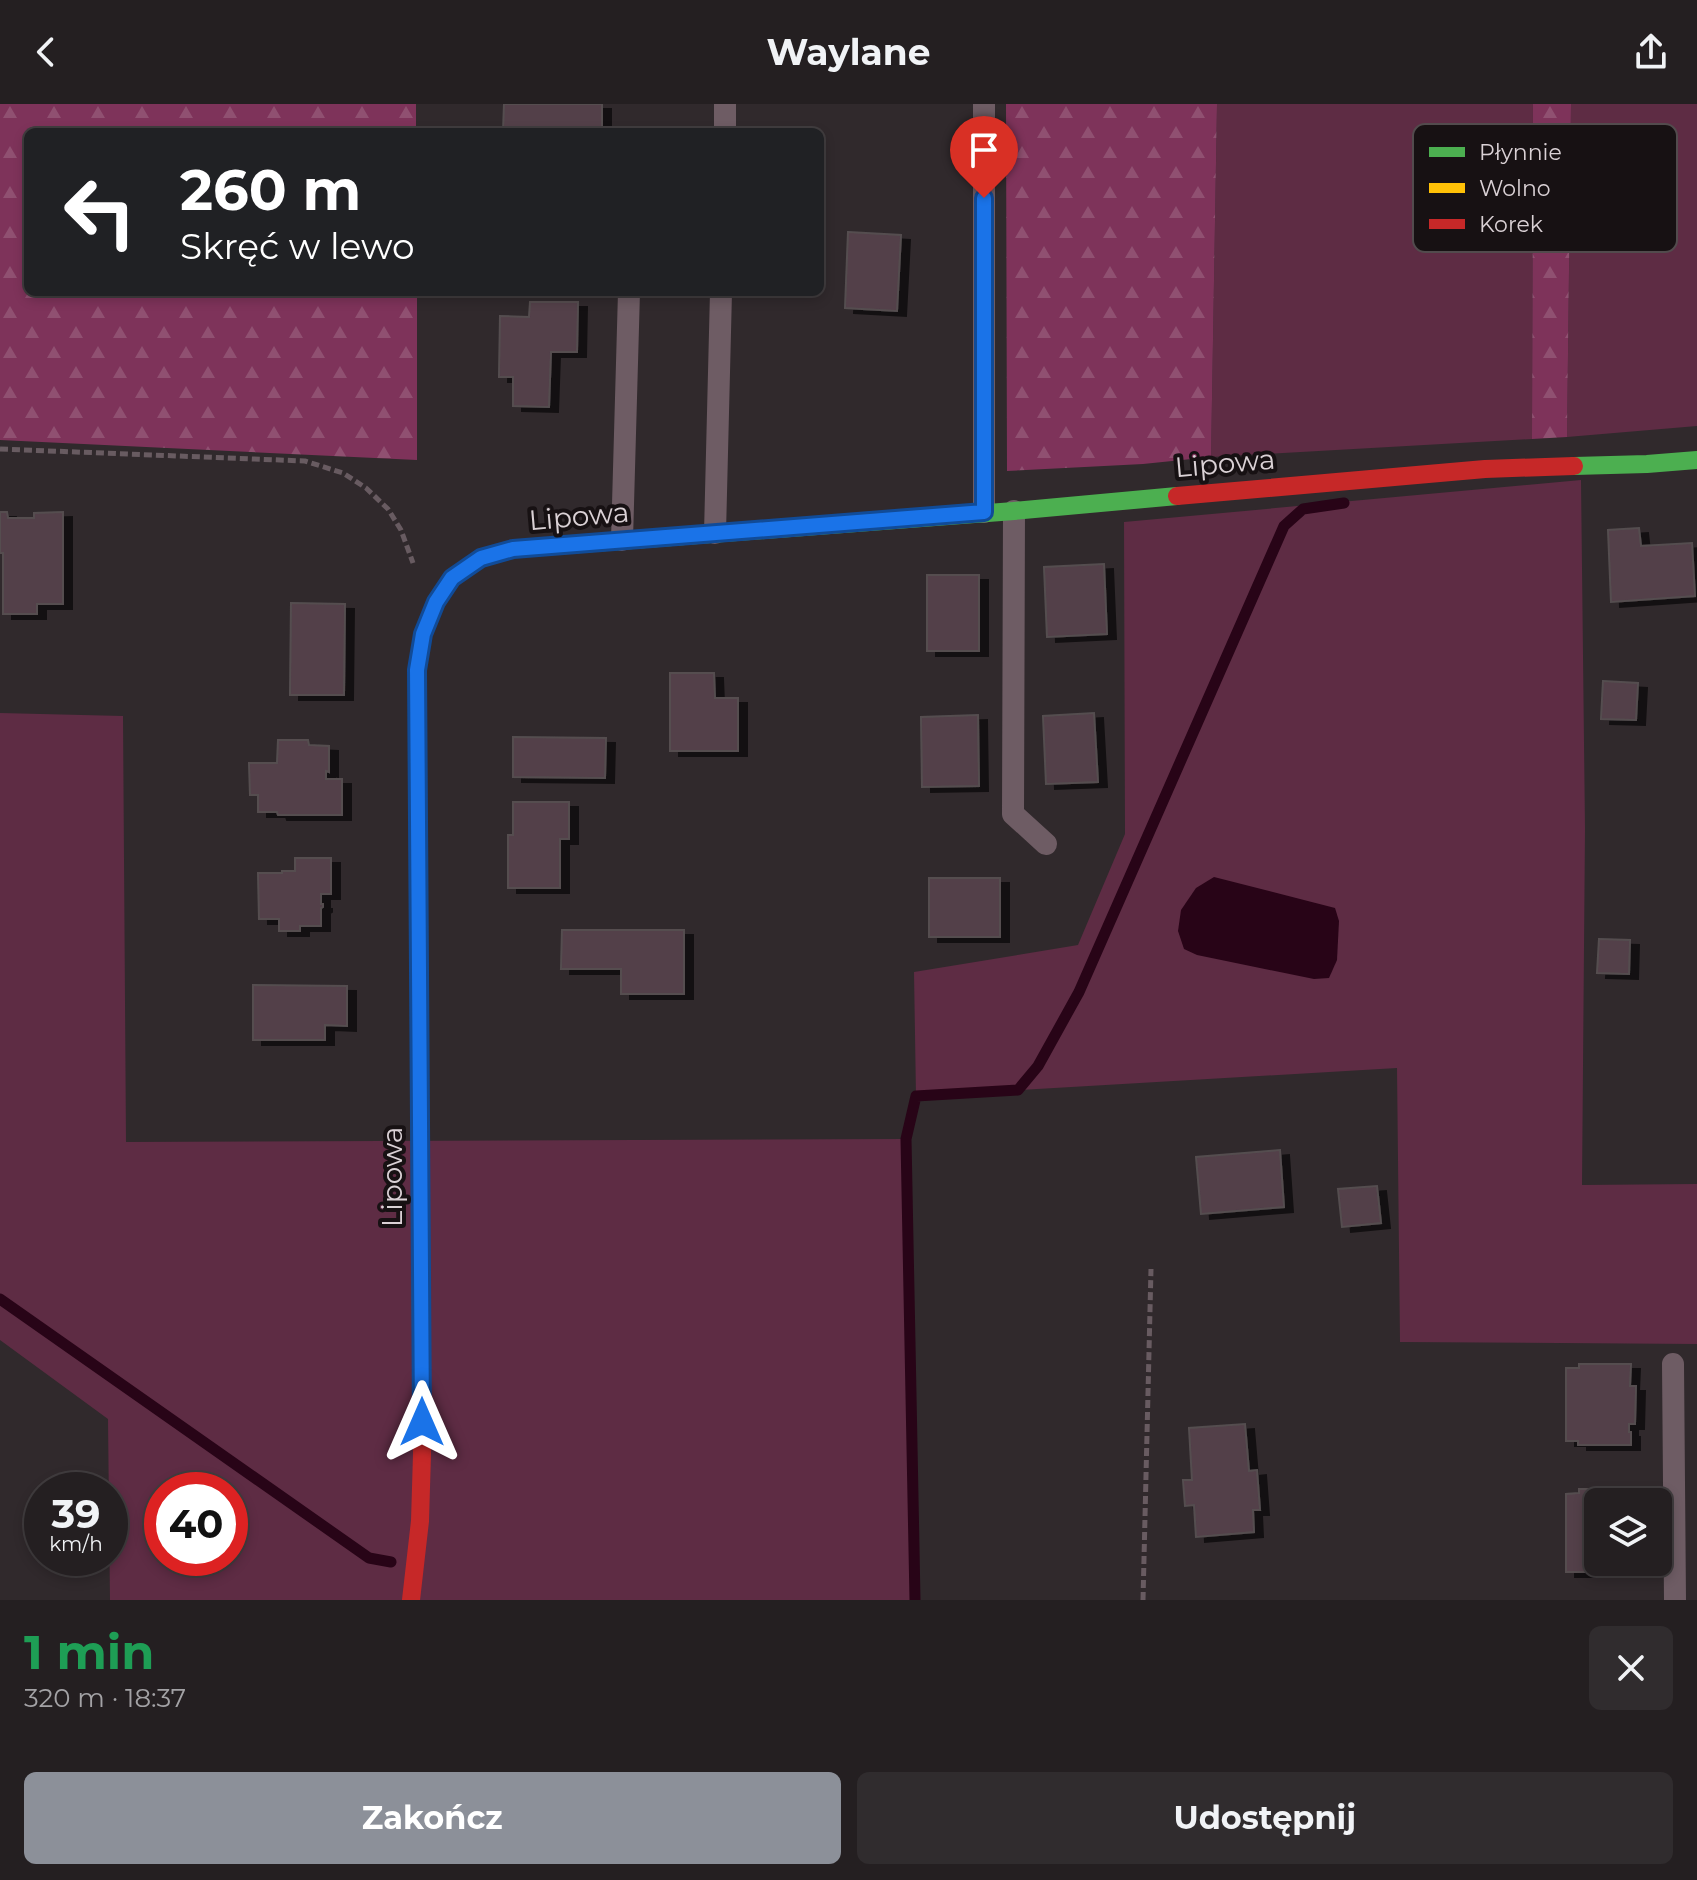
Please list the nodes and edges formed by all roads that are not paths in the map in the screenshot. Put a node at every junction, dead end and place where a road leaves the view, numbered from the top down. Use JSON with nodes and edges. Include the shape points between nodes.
{"nodes":[{"id":1,"x":725,"y":104,"type":"edge"},
{"id":2,"x":984,"y":104,"type":"edge"},
{"id":3,"x":725,"y":128,"type":"edge"},
{"id":4,"x":629,"y":296,"type":"edge"},
{"id":5,"x":721,"y":296,"type":"edge"},
{"id":6,"x":1697,"y":460,"type":"edge"},
{"id":7,"x":1014,"y":511,"type":"junction"},
{"id":8,"x":984,"y":512,"type":"junction"},
{"id":9,"x":715,"y":533,"type":"junction"},
{"id":10,"x":622,"y":540,"type":"junction"},
{"id":11,"x":1046,"y":844,"type":"dead end"},
{"id":12,"x":1673,"y":1364,"type":"dead end"},
{"id":13,"x":411,"y":1600,"type":"edge"},
{"id":14,"x":1675,"y":1600,"type":"edge"}],
"edges":[{"from":1,"to":3,"type":"lane"},
{"from":2,"to":8,"type":"lane"},
{"from":4,"to":10,"type":"lane"},
{"from":5,"to":9,"type":"lane"},
{"from":6,"to":7,"type":"street","name":"Lipowa","via":[[1485,469]]},
{"from":7,"to":8,"type":"street","name":"Lipowa"},
{"from":7,"to":11,"type":"lane","via":[[1013,814]]},
{"from":8,"to":9,"type":"street","name":"Lipowa"},
{"from":9,"to":10,"type":"street","name":"Lipowa"},
{"from":10,"to":13,"type":"street","name":"Lipowa","via":[[513,549],[481,558],[452,578],[423,634],[417,670],[422,1454]]},
{"from":12,"to":14,"type":"lane"}]}
